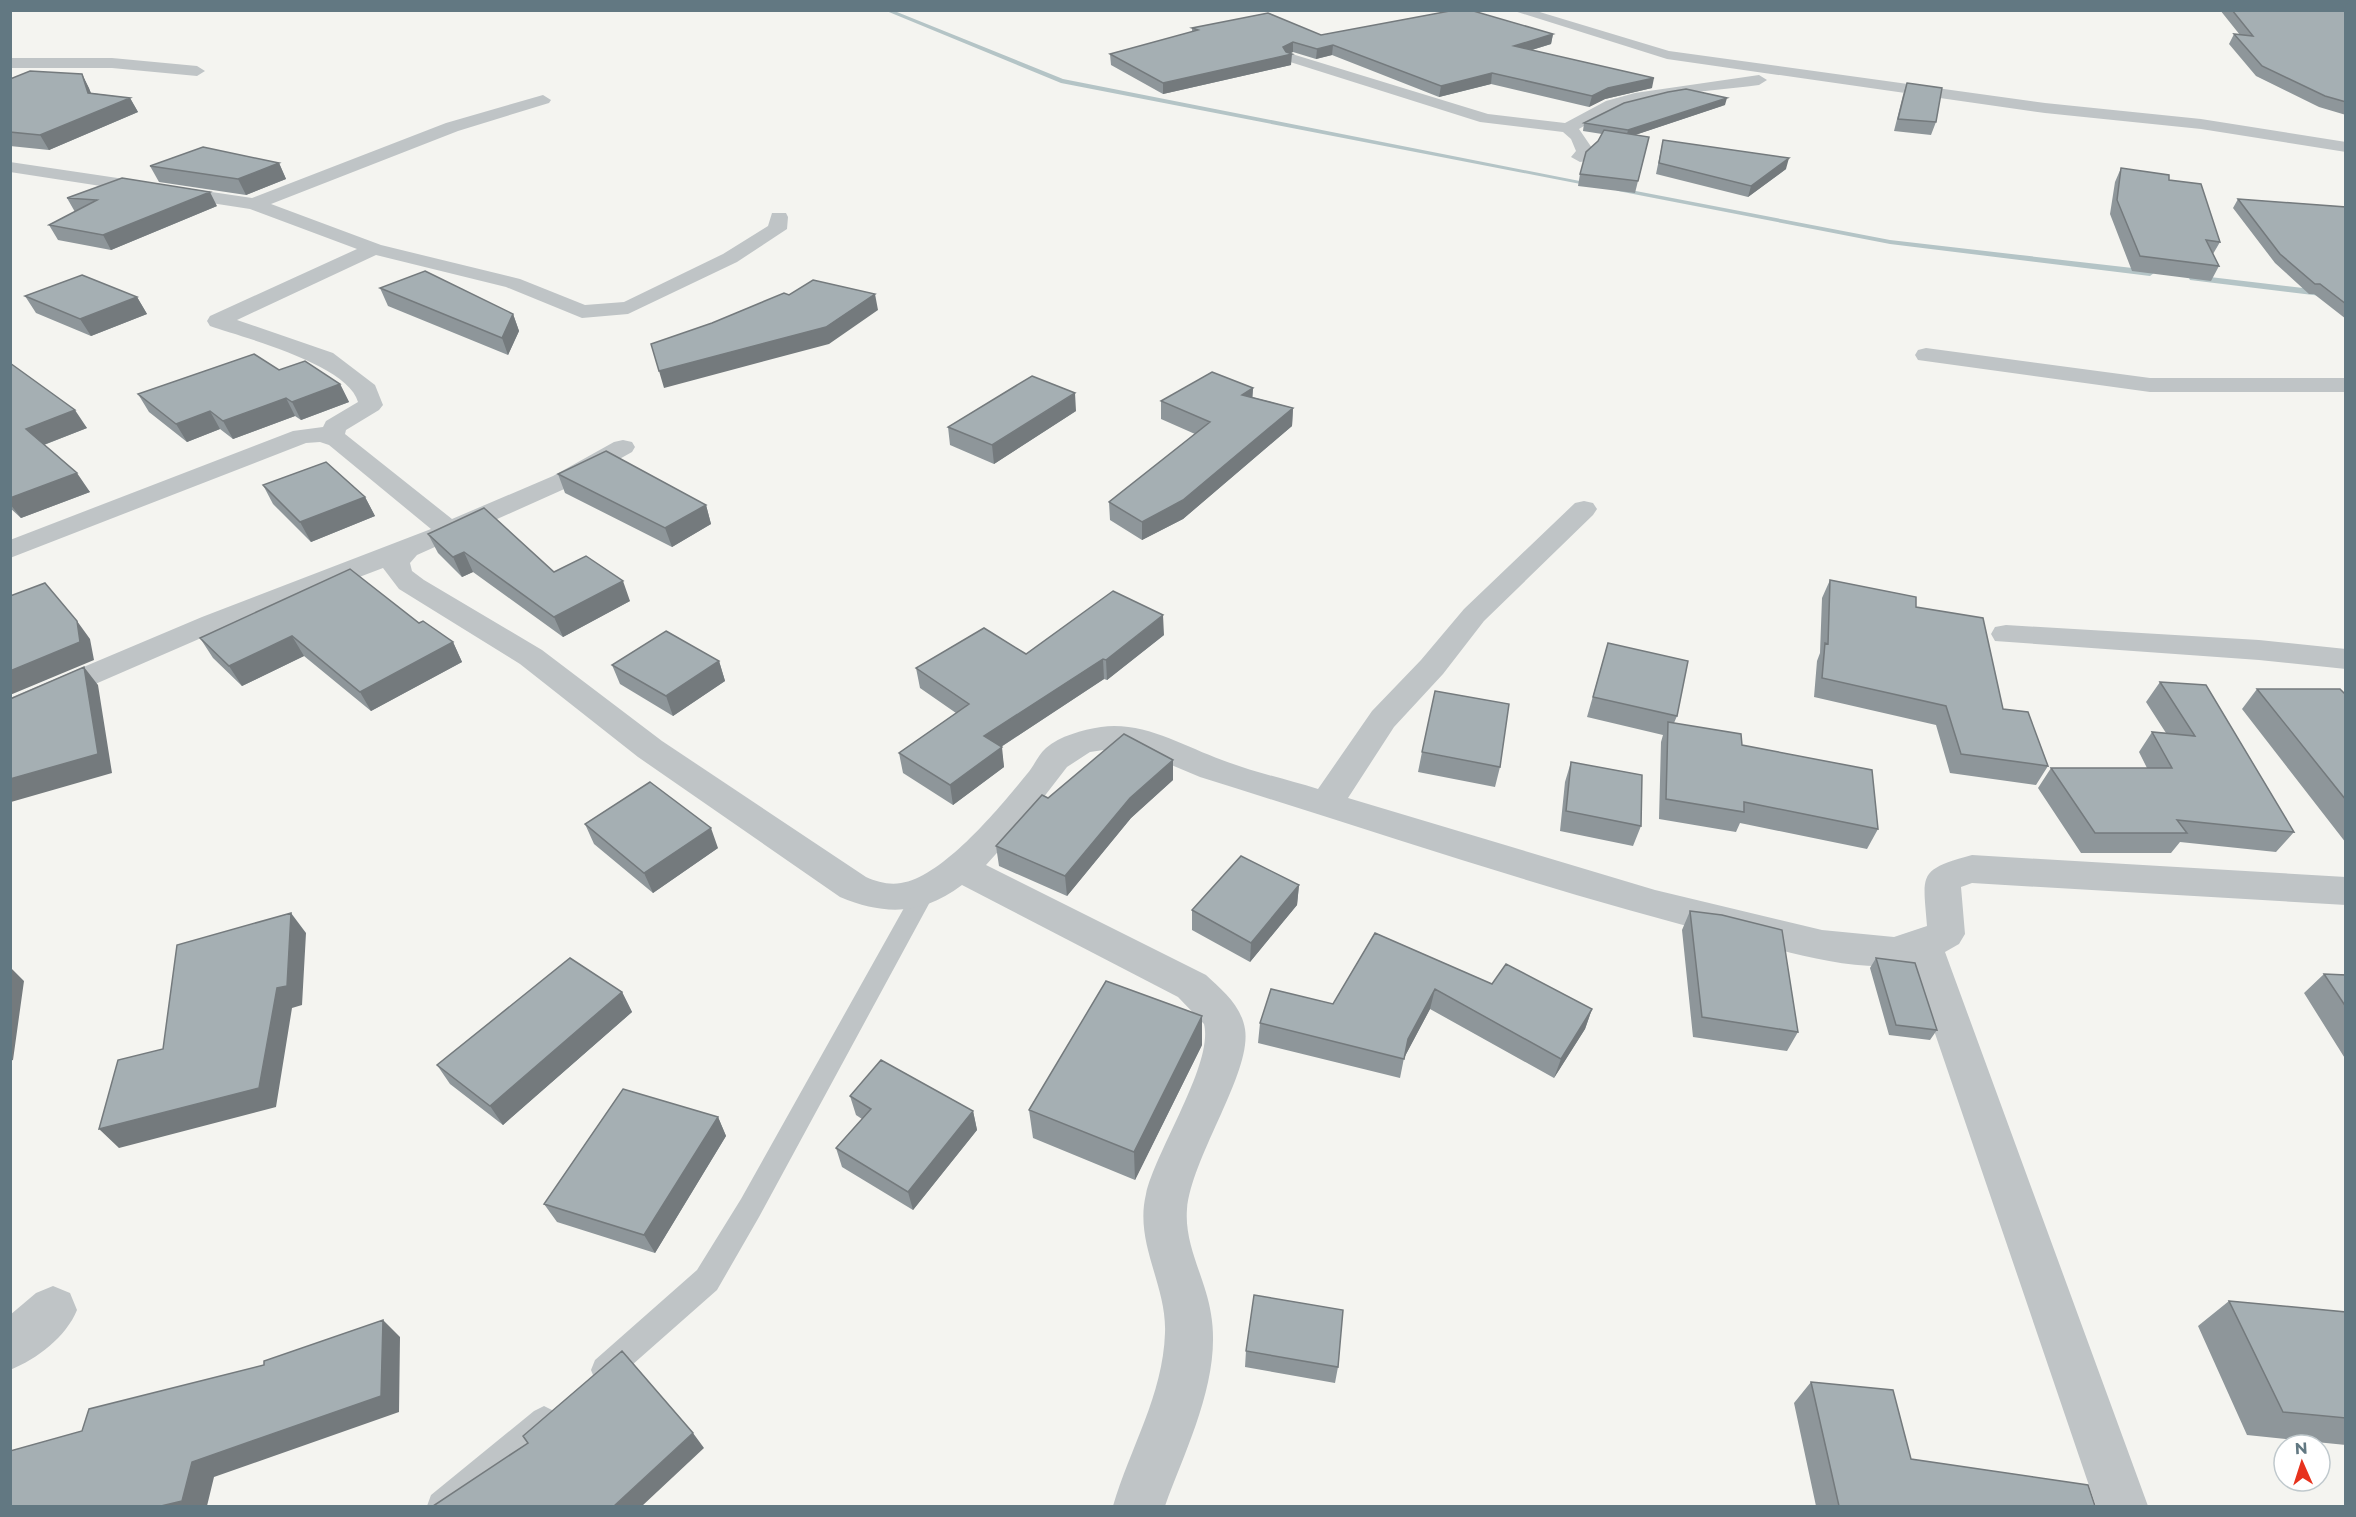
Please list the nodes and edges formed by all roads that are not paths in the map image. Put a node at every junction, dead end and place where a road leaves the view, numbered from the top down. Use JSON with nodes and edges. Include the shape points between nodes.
{"nodes":[{"id":1,"x":1517,"y":10,"type":"edge"},
{"id":2,"x":1292,"y":58,"type":"edge"},
{"id":3,"x":10,"y":63,"type":"edge"},
{"id":4,"x":197,"y":71,"type":"dead end"},
{"id":5,"x":1793,"y":74,"type":"junction"},
{"id":6,"x":543,"y":100,"type":"dead end"},
{"id":7,"x":1568,"y":128,"type":"junction"},
{"id":8,"x":2346,"y":147,"type":"edge"},
{"id":9,"x":1580,"y":157,"type":"dead end"},
{"id":10,"x":10,"y":167,"type":"edge"},
{"id":11,"x":254,"y":204,"type":"junction"},
{"id":12,"x":779,"y":217,"type":"dead end"},
{"id":13,"x":374,"y":249,"type":"junction"},
{"id":14,"x":1926,"y":355,"type":"dead end"},
{"id":15,"x":2346,"y":385,"type":"edge"},
{"id":16,"x":332,"y":437,"type":"junction"},
{"id":17,"x":623,"y":447,"type":"dead end"},
{"id":18,"x":1584,"y":509,"type":"dead end"},
{"id":19,"x":448,"y":529,"type":"junction"},
{"id":20,"x":407,"y":549,"type":"junction"},
{"id":21,"x":10,"y":550,"type":"edge"},
{"id":22,"x":2006,"y":634,"type":"dead end"},
{"id":23,"x":2346,"y":659,"type":"edge"},
{"id":24,"x":10,"y":711,"type":"edge"},
{"id":25,"x":1326,"y":804,"type":"junction"},
{"id":26,"x":961,"y":868,"type":"junction"},
{"id":27,"x":926,"y":889,"type":"junction"},
{"id":28,"x":2346,"y":891,"type":"edge"},
{"id":29,"x":1909,"y":948,"type":"junction"},
{"id":30,"x":53,"y":1310,"type":"dead end"},
{"id":31,"x":10,"y":1346,"type":"edge"},
{"id":32,"x":589,"y":1384,"type":"edge"},
{"id":33,"x":561,"y":1407,"type":"edge"},
{"id":34,"x":442,"y":1506,"type":"edge"},
{"id":35,"x":1139,"y":1506,"type":"edge"},
{"id":36,"x":2122,"y":1506,"type":"edge"}],
"edges":[{"from":1,"to":5,"type":"street","via":[[1667,55]]},
{"from":2,"to":7,"type":"street","via":[[1486,119]]},
{"from":3,"to":4,"type":"street","via":[[112,63]]},
{"from":5,"to":7,"type":"street","via":[[1684,87],[1603,107]]},
{"from":5,"to":8,"type":"street","via":[[2045,108],[2201,124]]},
{"from":6,"to":11,"type":"street","via":[[452,127]]},
{"from":7,"to":9,"type":"street","via":[[1585,151]]},
{"from":10,"to":11,"type":"street"},
{"from":11,"to":13,"type":"street"},
{"from":12,"to":13,"type":"street","via":[[777,230],[730,258],[628,308],[582,312],[513,283]]},
{"from":13,"to":16,"type":"street","via":[[218,321],[325,358],[367,390],[370,405],[335,426]]},
{"from":14,"to":15,"type":"street","via":[[2150,386]]},
{"from":16,"to":19,"type":"street"},
{"from":16,"to":21,"type":"street","via":[[302,436]]},
{"from":17,"to":19,"type":"street","via":[[562,481]]},
{"from":18,"to":25,"type":"street","via":[[1474,615],[1383,719]]},
{"from":19,"to":20,"type":"street"},
{"from":20,"to":24,"type":"street","via":[[202,627]]},
{"from":20,"to":27,"type":"street","via":[[396,562],[406,581],[531,657],[650,749],[853,887],[885,897],[903,897]]},
{"from":22,"to":23,"type":"street"},
{"from":25,"to":26,"type":"street","via":[[1212,769],[1147,743],[1119,736],[1096,739],[1057,757]]},
{"from":25,"to":29,"type":"street","via":[[1655,904],[1822,945]]},
{"from":26,"to":27,"type":"street"},
{"from":26,"to":35,"type":"street","via":[[1192,986],[1217,1011],[1225,1028],[1222,1056],[1166,1206],[1164,1228],[1184,1289],[1189,1332],[1181,1388]]},
{"from":27,"to":32,"type":"lane","via":[[707,1280]]},
{"from":28,"to":29,"type":"street","via":[[1972,869],[1942,881],[1946,934]]},
{"from":29,"to":36,"type":"street","via":[[1940,992]]},
{"from":30,"to":31,"type":"street"},
{"from":33,"to":34,"type":"lane"}]}
